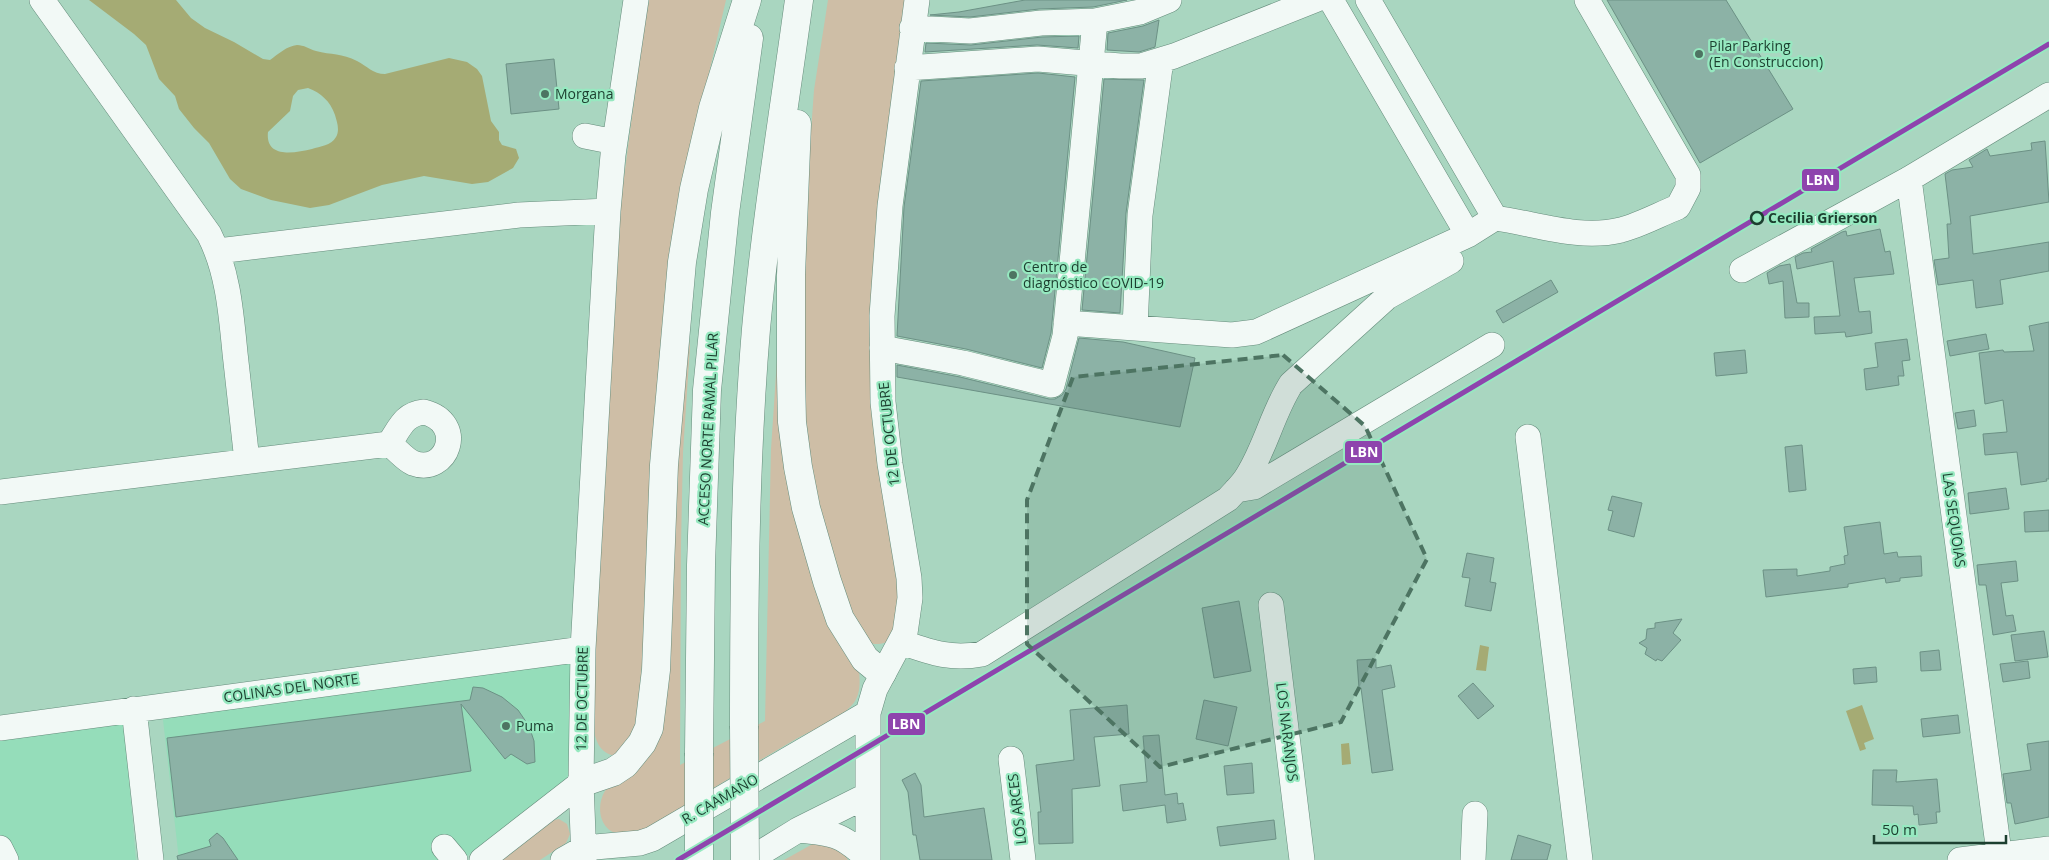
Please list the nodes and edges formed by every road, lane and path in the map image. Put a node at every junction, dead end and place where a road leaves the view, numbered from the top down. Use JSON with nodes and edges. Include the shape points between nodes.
{"nodes":[{"id":1,"x":42,"y":0,"type":"edge"},
{"id":2,"x":636,"y":0,"type":"edge"},
{"id":3,"x":747,"y":0,"type":"edge"},
{"id":4,"x":755,"y":0,"type":"edge"},
{"id":5,"x":799,"y":0,"type":"edge"},
{"id":6,"x":917,"y":0,"type":"edge"},
{"id":7,"x":1169,"y":0,"type":"edge"},
{"id":8,"x":1315,"y":0,"type":"edge"},
{"id":9,"x":1331,"y":0,"type":"edge"},
{"id":10,"x":1368,"y":0,"type":"edge"},
{"id":11,"x":1587,"y":0,"type":"edge"},
{"id":12,"x":1095,"y":21,"type":"junction"},
{"id":13,"x":912,"y":28,"type":"junction"},
{"id":14,"x":1161,"y":60,"type":"junction"},
{"id":15,"x":1090,"y":62,"type":"junction"},
{"id":16,"x":907,"y":68,"type":"junction"},
{"id":17,"x":2049,"y":95,"type":"edge"},
{"id":18,"x":585,"y":136,"type":"dead end"},
{"id":19,"x":615,"y":142,"type":"junction"},
{"id":20,"x":1909,"y":179,"type":"junction"},
{"id":21,"x":608,"y":211,"type":"junction"},
{"id":22,"x":1495,"y":218,"type":"junction"},
{"id":23,"x":1468,"y":235,"type":"junction"},
{"id":24,"x":218,"y":251,"type":"junction"},
{"id":25,"x":1451,"y":261,"type":"dead end"},
{"id":26,"x":1742,"y":270,"type":"dead end"},
{"id":27,"x":1066,"y":323,"type":"junction"},
{"id":28,"x":1135,"y":328,"type":"junction"},
{"id":29,"x":1492,"y":345,"type":"dead end"},
{"id":30,"x":882,"y":348,"type":"junction"},
{"id":31,"x":1528,"y":437,"type":"dead end"},
{"id":32,"x":389,"y":444,"type":"dead end"},
{"id":33,"x":247,"y":460,"type":"junction"},
{"id":34,"x":1236,"y":490,"type":"junction"},
{"id":35,"x":0,"y":492,"type":"edge"},
{"id":36,"x":1271,"y":605,"type":"dead end"},
{"id":37,"x":901,"y":642,"type":"junction"},
{"id":38,"x":583,"y":649,"type":"junction"},
{"id":39,"x":882,"y":674,"type":"junction"},
{"id":40,"x":134,"y":710,"type":"junction"},
{"id":41,"x":868,"y":713,"type":"junction"},
{"id":42,"x":0,"y":728,"type":"edge"},
{"id":43,"x":1011,"y":759,"type":"dead end"},
{"id":44,"x":581,"y":783,"type":"junction"},
{"id":45,"x":868,"y":795,"type":"junction"},
{"id":46,"x":1475,"y":814,"type":"dead end"},
{"id":47,"x":798,"y":830,"type":"junction"},
{"id":48,"x":0,"y":848,"type":"edge"},
{"id":49,"x":2049,"y":849,"type":"edge"},
{"id":50,"x":577,"y":856,"type":"edge"},
{"id":51,"x":2000,"y":857,"type":"edge"},
{"id":52,"x":6,"y":860,"type":"edge"},
{"id":53,"x":151,"y":860,"type":"edge"},
{"id":54,"x":482,"y":860,"type":"edge"},
{"id":55,"x":699,"y":860,"type":"edge"},
{"id":56,"x":744,"y":860,"type":"edge"},
{"id":57,"x":749,"y":860,"type":"edge"},
{"id":58,"x":868,"y":860,"type":"edge"},
{"id":59,"x":1023,"y":860,"type":"edge"},
{"id":60,"x":1302,"y":860,"type":"edge"},
{"id":61,"x":1473,"y":860,"type":"edge"},
{"id":62,"x":1580,"y":860,"type":"edge"},
{"id":63,"x":1960,"y":860,"type":"edge"}],
"edges":[{"from":1,"to":24,"type":"street"},
{"from":2,"to":19,"type":"street","name":"12 DE OCTUBRE"},
{"from":3,"to":44,"type":"highway","via":[[713,108],[694,189],[682,262],[664,465],[656,670],[649,728],[625,764],[613,772]]},
{"from":4,"to":55,"type":"highway","name":"ACCESO NORTE RAMAL PILAR","bridge":true,"via":[[725,213],[707,390]]},
{"from":5,"to":39,"type":"highway","via":[[791,275],[791,394],[796,458],[806,508],[840,619],[865,659]]},
{"from":5,"to":56,"type":"highway","bridge":true,"via":[[770,207],[748,454],[744,549]]},
{"from":6,"to":13,"type":"street","name":"12 DE OCTUBRE"},
{"from":7,"to":12,"type":"street","via":[[1140,12]]},
{"from":8,"to":14,"type":"street"},
{"from":9,"to":23,"type":"street"},
{"from":10,"to":22,"type":"street"},
{"from":11,"to":22,"type":"street","via":[[1688,175],[1685,196],[1678,207],[1622,230],[1568,232]]},
{"from":12,"to":13,"type":"street","via":[[1041,23],[970,32]]},
{"from":12,"to":15,"type":"street"},
{"from":13,"to":16,"type":"street","name":"12 DE OCTUBRE"},
{"from":14,"to":15,"type":"street","via":[[1141,66]]},
{"from":14,"to":28,"type":"street","via":[[1140,215]]},
{"from":15,"to":16,"type":"street","via":[[1038,59]]},
{"from":15,"to":27,"type":"street"},
{"from":16,"to":30,"type":"street","name":"12 DE OCTUBRE","via":[[890,206]]},
{"from":17,"to":20,"type":"street"},
{"from":18,"to":19,"type":"street"},
{"from":19,"to":21,"type":"street","name":"12 DE OCTUBRE"},
{"from":20,"to":26,"type":"street"},
{"from":20,"to":51,"type":"street","name":"LAS SEQUOIAS"},
{"from":21,"to":24,"type":"street","via":[[519,215]]},
{"from":21,"to":38,"type":"street","name":"12 DE OCTUBRE"},
{"from":22,"to":23,"type":"street"},
{"from":23,"to":28,"type":"street","via":[[1256,332],[1232,335]]},
{"from":24,"to":33,"type":"street","via":[[230,306]]},
{"from":25,"to":34,"type":"street","via":[[1387,297],[1291,384],[1254,465]]},
{"from":27,"to":28,"type":"street"},
{"from":27,"to":30,"type":"street","via":[[1052,385],[963,363]]},
{"from":29,"to":34,"type":"street","via":[[1254,487]]},
{"from":30,"to":37,"type":"street","name":"12 DE OCTUBRE","via":[[883,402],[889,455],[909,578],[908,616]]},
{"from":31,"to":62,"type":"street"},
{"from":32,"to":33,"type":"street"},
{"from":33,"to":35,"type":"street"},
{"from":34,"to":37,"type":"street","via":[[982,654],[964,658],[942,656]]},
{"from":36,"to":60,"type":"street","name":"LOS NARANJOS"},
{"from":37,"to":39,"type":"street","name":"12 DE OCTUBRE"},
{"from":38,"to":40,"type":"street","name":"COLINAS DEL NORTE"},
{"from":38,"to":44,"type":"street","name":"12 DE OCTUBRE"},
{"from":39,"to":41,"type":"street","name":"12 DE OCTUBRE"},
{"from":40,"to":42,"type":"street","name":"COLINAS DEL NORTE"},
{"from":40,"to":53,"type":"street"},
{"from":41,"to":45,"type":"street","name":"12 DE OCTUBRE"},
{"from":41,"to":50,"type":"street","name":"R. CAAMAÑO","via":[[652,839]]},
{"from":43,"to":59,"type":"street","name":"LOS ARCES"},
{"from":44,"to":50,"type":"street","name":"12 DE OCTUBRE"},
{"from":44,"to":54,"type":"street"},
{"from":45,"to":47,"type":"street"},
{"from":45,"to":58,"type":"street","name":"12 DE OCTUBRE"},
{"from":46,"to":61,"type":"street"},
{"from":47,"to":57,"type":"street"},
{"from":47,"to":58,"type":"street","via":[[838,836],[852,843]]},
{"from":48,"to":52,"type":"street"},
{"from":49,"to":51,"type":"street"},
{"from":51,"to":63,"type":"street"}]}
